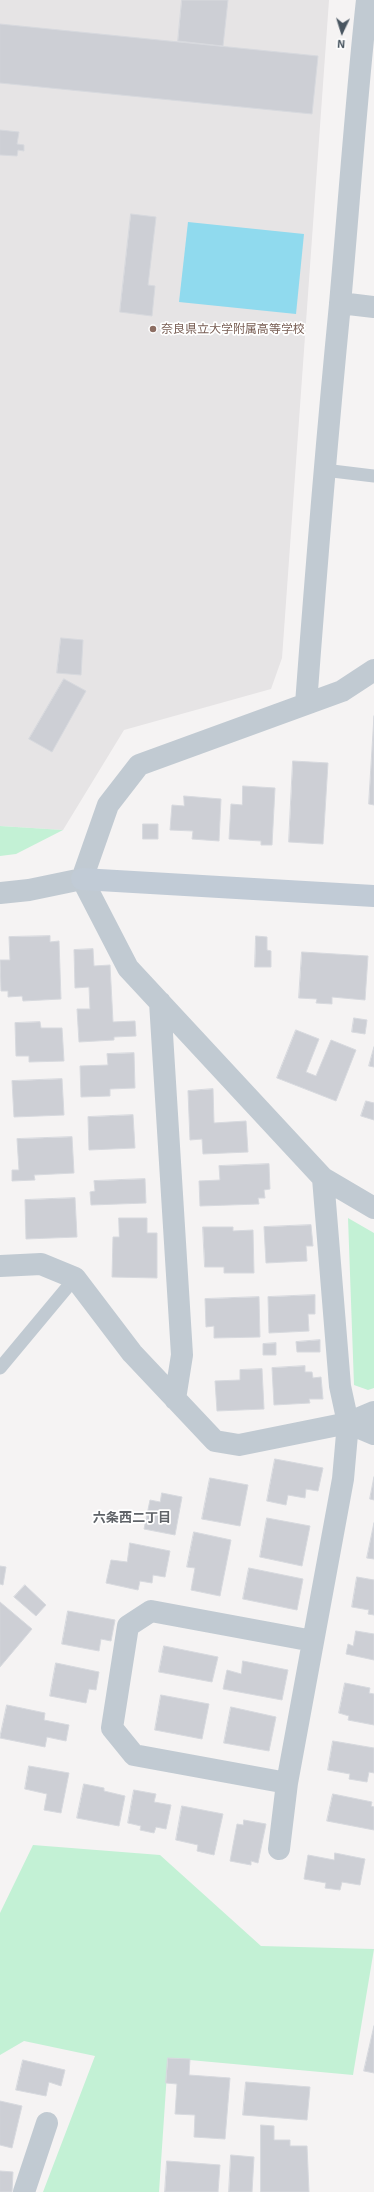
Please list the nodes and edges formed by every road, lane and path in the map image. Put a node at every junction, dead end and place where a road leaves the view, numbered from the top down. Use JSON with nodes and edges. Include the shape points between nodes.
{"nodes":[{"id":1,"x":367,"y":0,"type":"edge"},
{"id":2,"x":340,"y":303,"type":"junction"},
{"id":3,"x":374,"y":307,"type":"edge"},
{"id":4,"x":324,"y":470,"type":"junction"},
{"id":5,"x":374,"y":476,"type":"edge"},
{"id":6,"x":374,"y":670,"type":"edge"},
{"id":7,"x":306,"y":704,"type":"junction"},
{"id":8,"x":82,"y":879,"type":"junction"},
{"id":9,"x":0,"y":893,"type":"edge"},
{"id":10,"x":374,"y":896,"type":"edge"},
{"id":11,"x":160,"y":1002,"type":"junction"},
{"id":12,"x":323,"y":1178,"type":"junction"},
{"id":13,"x":374,"y":1208,"type":"edge"},
{"id":14,"x":0,"y":1266,"type":"edge"},
{"id":15,"x":75,"y":1278,"type":"junction"},
{"id":16,"x":0,"y":1368,"type":"edge"},
{"id":17,"x":175,"y":1399,"type":"junction"},
{"id":18,"x":374,"y":1412,"type":"edge"},
{"id":19,"x":348,"y":1423,"type":"junction"},
{"id":20,"x":374,"y":1434,"type":"edge"},
{"id":21,"x":314,"y":1641,"type":"junction"},
{"id":22,"x":287,"y":1782,"type":"junction"},
{"id":23,"x":279,"y":1849,"type":"dead end"},
{"id":24,"x":47,"y":2123,"type":"dead end"},
{"id":25,"x":24,"y":2192,"type":"edge"}],
"edges":[{"from":1,"to":2,"type":"street","via":[[356,98]]},
{"from":2,"to":3,"type":"street"},
{"from":2,"to":4,"type":"street"},
{"from":4,"to":5,"type":"lane"},
{"from":4,"to":7,"type":"street"},
{"from":6,"to":7,"type":"street","via":[[342,691]]},
{"from":7,"to":8,"type":"street","via":[[139,765],[108,805]]},
{"from":8,"to":9,"type":"street"},
{"from":8,"to":10,"type":"street"},
{"from":8,"to":11,"type":"street","via":[[128,968]]},
{"from":11,"to":12,"type":"street"},
{"from":11,"to":17,"type":"street","via":[[182,1355]]},
{"from":12,"to":13,"type":"street"},
{"from":12,"to":19,"type":"street","via":[[340,1386]]},
{"from":14,"to":15,"type":"street","via":[[41,1264]]},
{"from":15,"to":16,"type":"lane"},
{"from":15,"to":17,"type":"street","via":[[132,1353]]},
{"from":17,"to":19,"type":"street","via":[[215,1441],[239,1445]]},
{"from":18,"to":19,"type":"street"},
{"from":19,"to":20,"type":"street"},
{"from":19,"to":21,"type":"street","via":[[343,1479]]},
{"from":21,"to":22,"type":"street"},
{"from":21,"to":22,"type":"street","via":[[151,1611],[128,1626],[112,1728],[134,1754]]},
{"from":22,"to":23,"type":"street"},
{"from":24,"to":25,"type":"street"}]}
